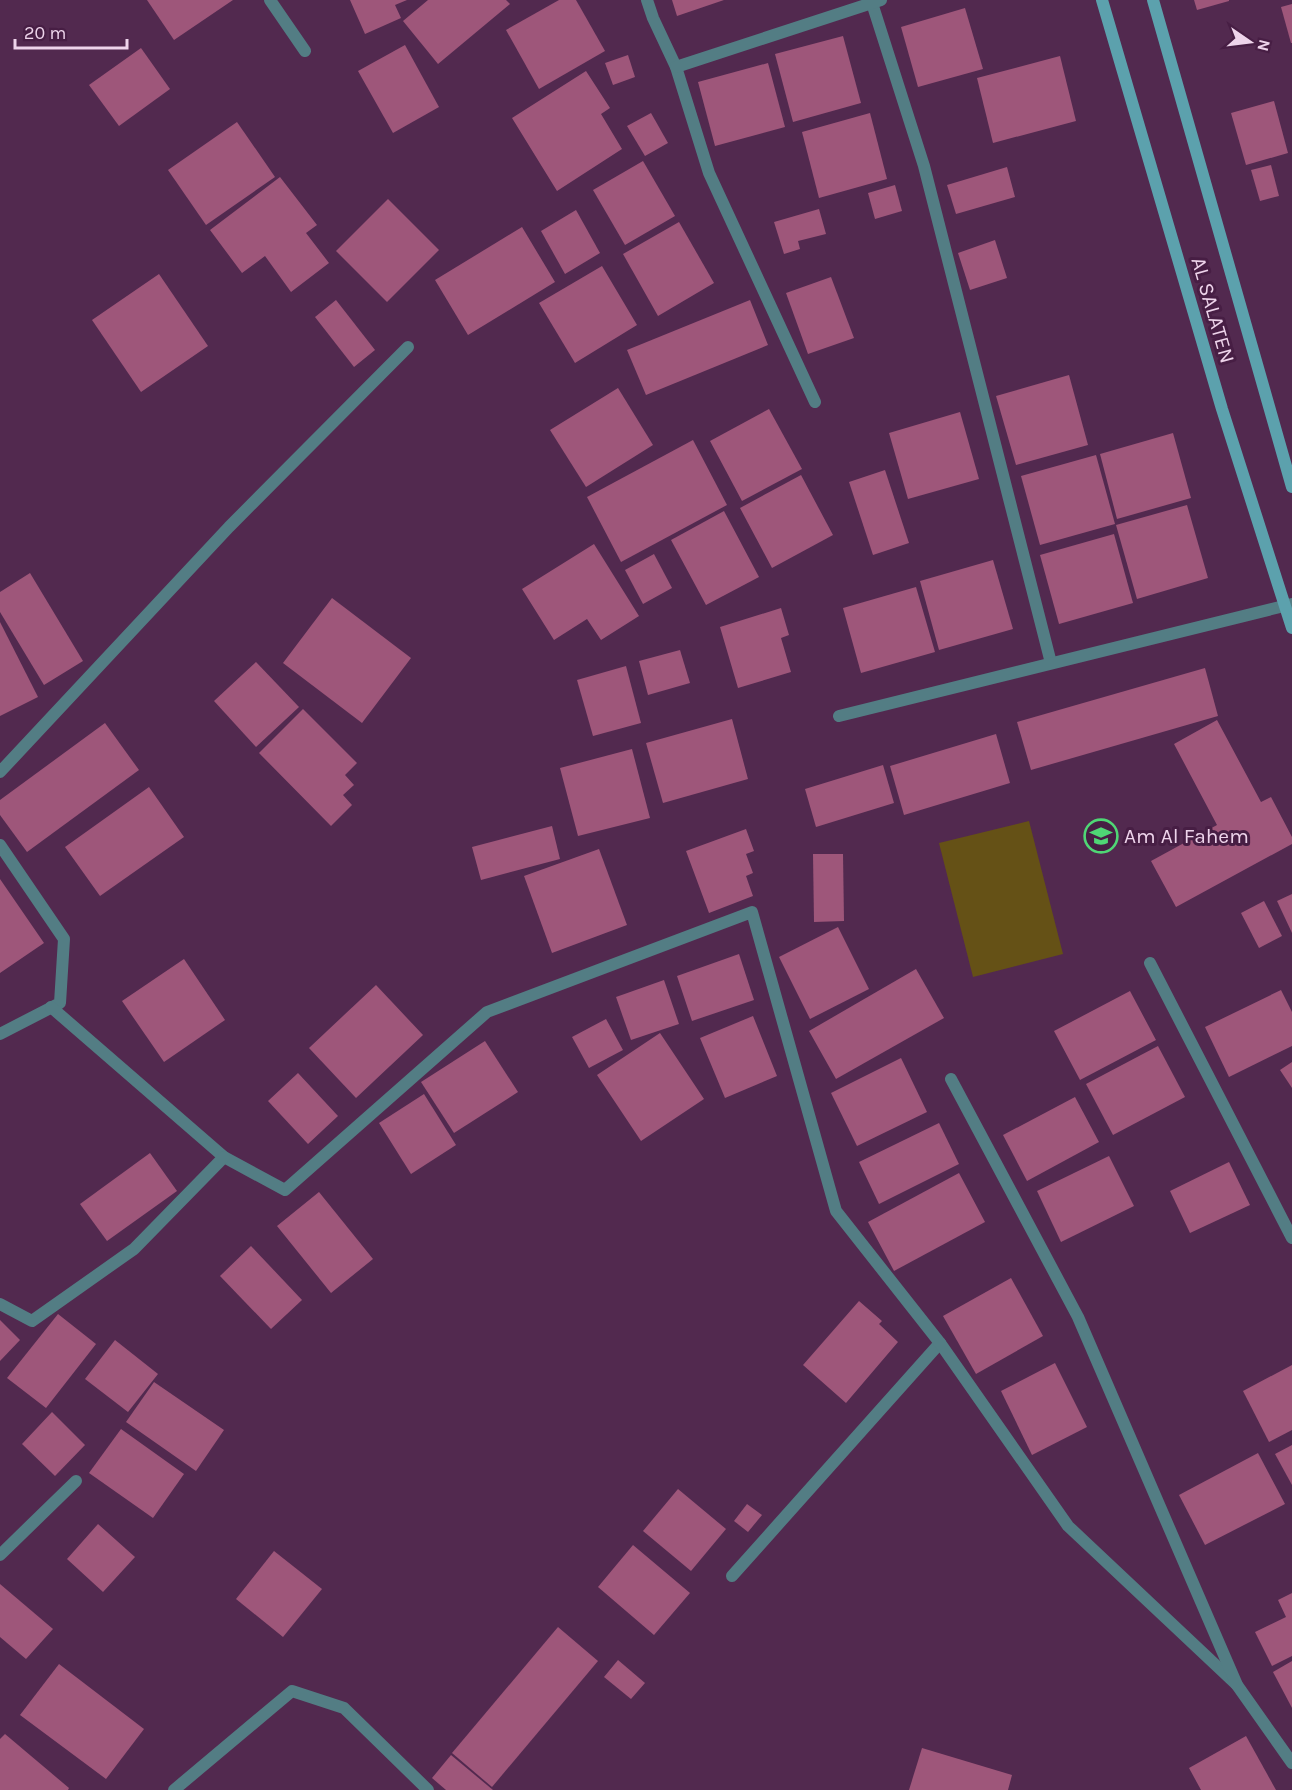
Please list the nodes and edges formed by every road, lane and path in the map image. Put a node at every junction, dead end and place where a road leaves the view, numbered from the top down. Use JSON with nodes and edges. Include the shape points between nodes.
{"nodes":[{"id":1,"x":270,"y":0,"type":"edge"},
{"id":2,"x":647,"y":0,"type":"edge"},
{"id":3,"x":1102,"y":0,"type":"edge"},
{"id":4,"x":1153,"y":0,"type":"edge"},
{"id":5,"x":875,"y":1,"type":"edge"},
{"id":6,"x":305,"y":51,"type":"dead end"},
{"id":7,"x":676,"y":67,"type":"junction"},
{"id":8,"x":408,"y":347,"type":"dead end"},
{"id":9,"x":814,"y":402,"type":"dead end"},
{"id":10,"x":1292,"y":487,"type":"edge"},
{"id":11,"x":1288,"y":604,"type":"edge"},
{"id":12,"x":1292,"y":628,"type":"edge"},
{"id":13,"x":1051,"y":663,"type":"junction"},
{"id":14,"x":839,"y":716,"type":"dead end"},
{"id":15,"x":0,"y":772,"type":"edge"},
{"id":16,"x":0,"y":845,"type":"edge"},
{"id":17,"x":1150,"y":963,"type":"dead end"},
{"id":18,"x":51,"y":1007,"type":"junction"},
{"id":19,"x":0,"y":1034,"type":"edge"},
{"id":20,"x":951,"y":1079,"type":"dead end"},
{"id":21,"x":224,"y":1157,"type":"junction"},
{"id":22,"x":1292,"y":1238,"type":"edge"},
{"id":23,"x":0,"y":1304,"type":"edge"},
{"id":24,"x":940,"y":1342,"type":"junction"},
{"id":25,"x":76,"y":1481,"type":"dead end"},
{"id":26,"x":0,"y":1555,"type":"edge"},
{"id":27,"x":732,"y":1576,"type":"dead end"},
{"id":28,"x":1237,"y":1685,"type":"junction"},
{"id":29,"x":1292,"y":1763,"type":"edge"},
{"id":30,"x":174,"y":1790,"type":"edge"},
{"id":31,"x":428,"y":1790,"type":"edge"}],
"edges":[{"from":1,"to":6,"type":"street"},
{"from":2,"to":7,"type":"street"},
{"from":3,"to":11,"type":"main road","name":"AL SALATEN","via":[[1222,409]]},
{"from":4,"to":10,"type":"main road","name":"AL SALATEN"},
{"from":5,"to":7,"type":"street"},
{"from":5,"to":13,"type":"street","via":[[924,166]]},
{"from":7,"to":9,"type":"street","via":[[709,173]]},
{"from":8,"to":15,"type":"street","via":[[229,527]]},
{"from":11,"to":12,"type":"main road","name":"AL SALATEN"},
{"from":11,"to":13,"type":"street"},
{"from":13,"to":14,"type":"street"},
{"from":16,"to":18,"type":"street","via":[[64,939],[60,1003]]},
{"from":17,"to":22,"type":"street"},
{"from":18,"to":19,"type":"street"},
{"from":18,"to":21,"type":"street"},
{"from":20,"to":28,"type":"street","via":[[1078,1317]]},
{"from":21,"to":23,"type":"street","via":[[134,1250],[32,1321]]},
{"from":21,"to":24,"type":"street","via":[[285,1190],[487,1012],[752,912],[836,1211]]},
{"from":24,"to":27,"type":"street"},
{"from":24,"to":28,"type":"street","via":[[1068,1526]]},
{"from":25,"to":26,"type":"street"},
{"from":28,"to":29,"type":"street"},
{"from":30,"to":31,"type":"street","via":[[292,1691],[344,1708]]}]}
